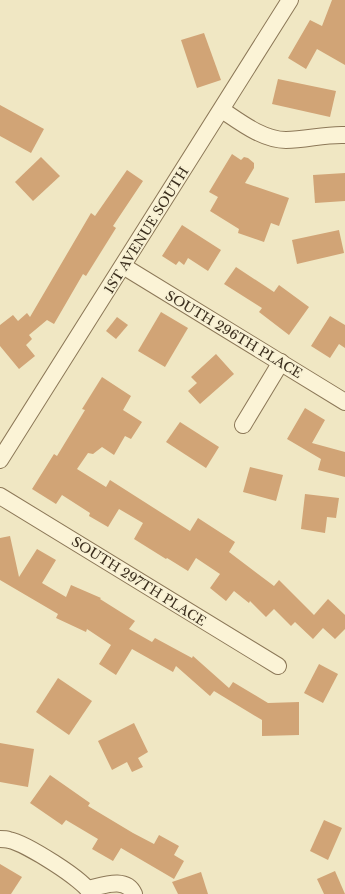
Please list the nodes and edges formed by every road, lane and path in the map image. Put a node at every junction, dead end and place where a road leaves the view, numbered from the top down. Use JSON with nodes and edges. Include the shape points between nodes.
{"nodes":[{"id":1,"x":290,"y":0,"type":"edge"},
{"id":2,"x":222,"y":110,"type":"junction"},
{"id":3,"x":345,"y":135,"type":"edge"},
{"id":4,"x":123,"y":266,"type":"junction"},
{"id":5,"x":281,"y":362,"type":"junction"},
{"id":6,"x":345,"y":402,"type":"edge"},
{"id":7,"x":243,"y":425,"type":"dead end"},
{"id":8,"x":0,"y":460,"type":"edge"},
{"id":9,"x":0,"y":496,"type":"edge"},
{"id":10,"x":278,"y":666,"type":"dead end"},
{"id":11,"x":0,"y":839,"type":"edge"},
{"id":12,"x":90,"y":892,"type":"edge"},
{"id":13,"x":134,"y":894,"type":"edge"}],
"edges":[{"from":1,"to":2,"type":"street","name":"1ST AVENUE SOUTH"},
{"from":2,"to":3,"type":"street","via":[[250,128],[272,138],[285,140]]},
{"from":2,"to":4,"type":"street","name":"1ST AVENUE SOUTH"},
{"from":4,"to":5,"type":"street","name":"SOUTH 296TH PLACE"},
{"from":4,"to":8,"type":"street","name":"1ST AVENUE SOUTH"},
{"from":5,"to":6,"type":"street","name":"SOUTH 296TH PLACE"},
{"from":5,"to":7,"type":"street"},
{"from":9,"to":10,"type":"street","name":"SOUTH 297TH PLACE"},
{"from":11,"to":12,"type":"street","via":[[22,845],[76,877]]},
{"from":12,"to":13,"type":"street","via":[[119,883],[129,887]]}]}
